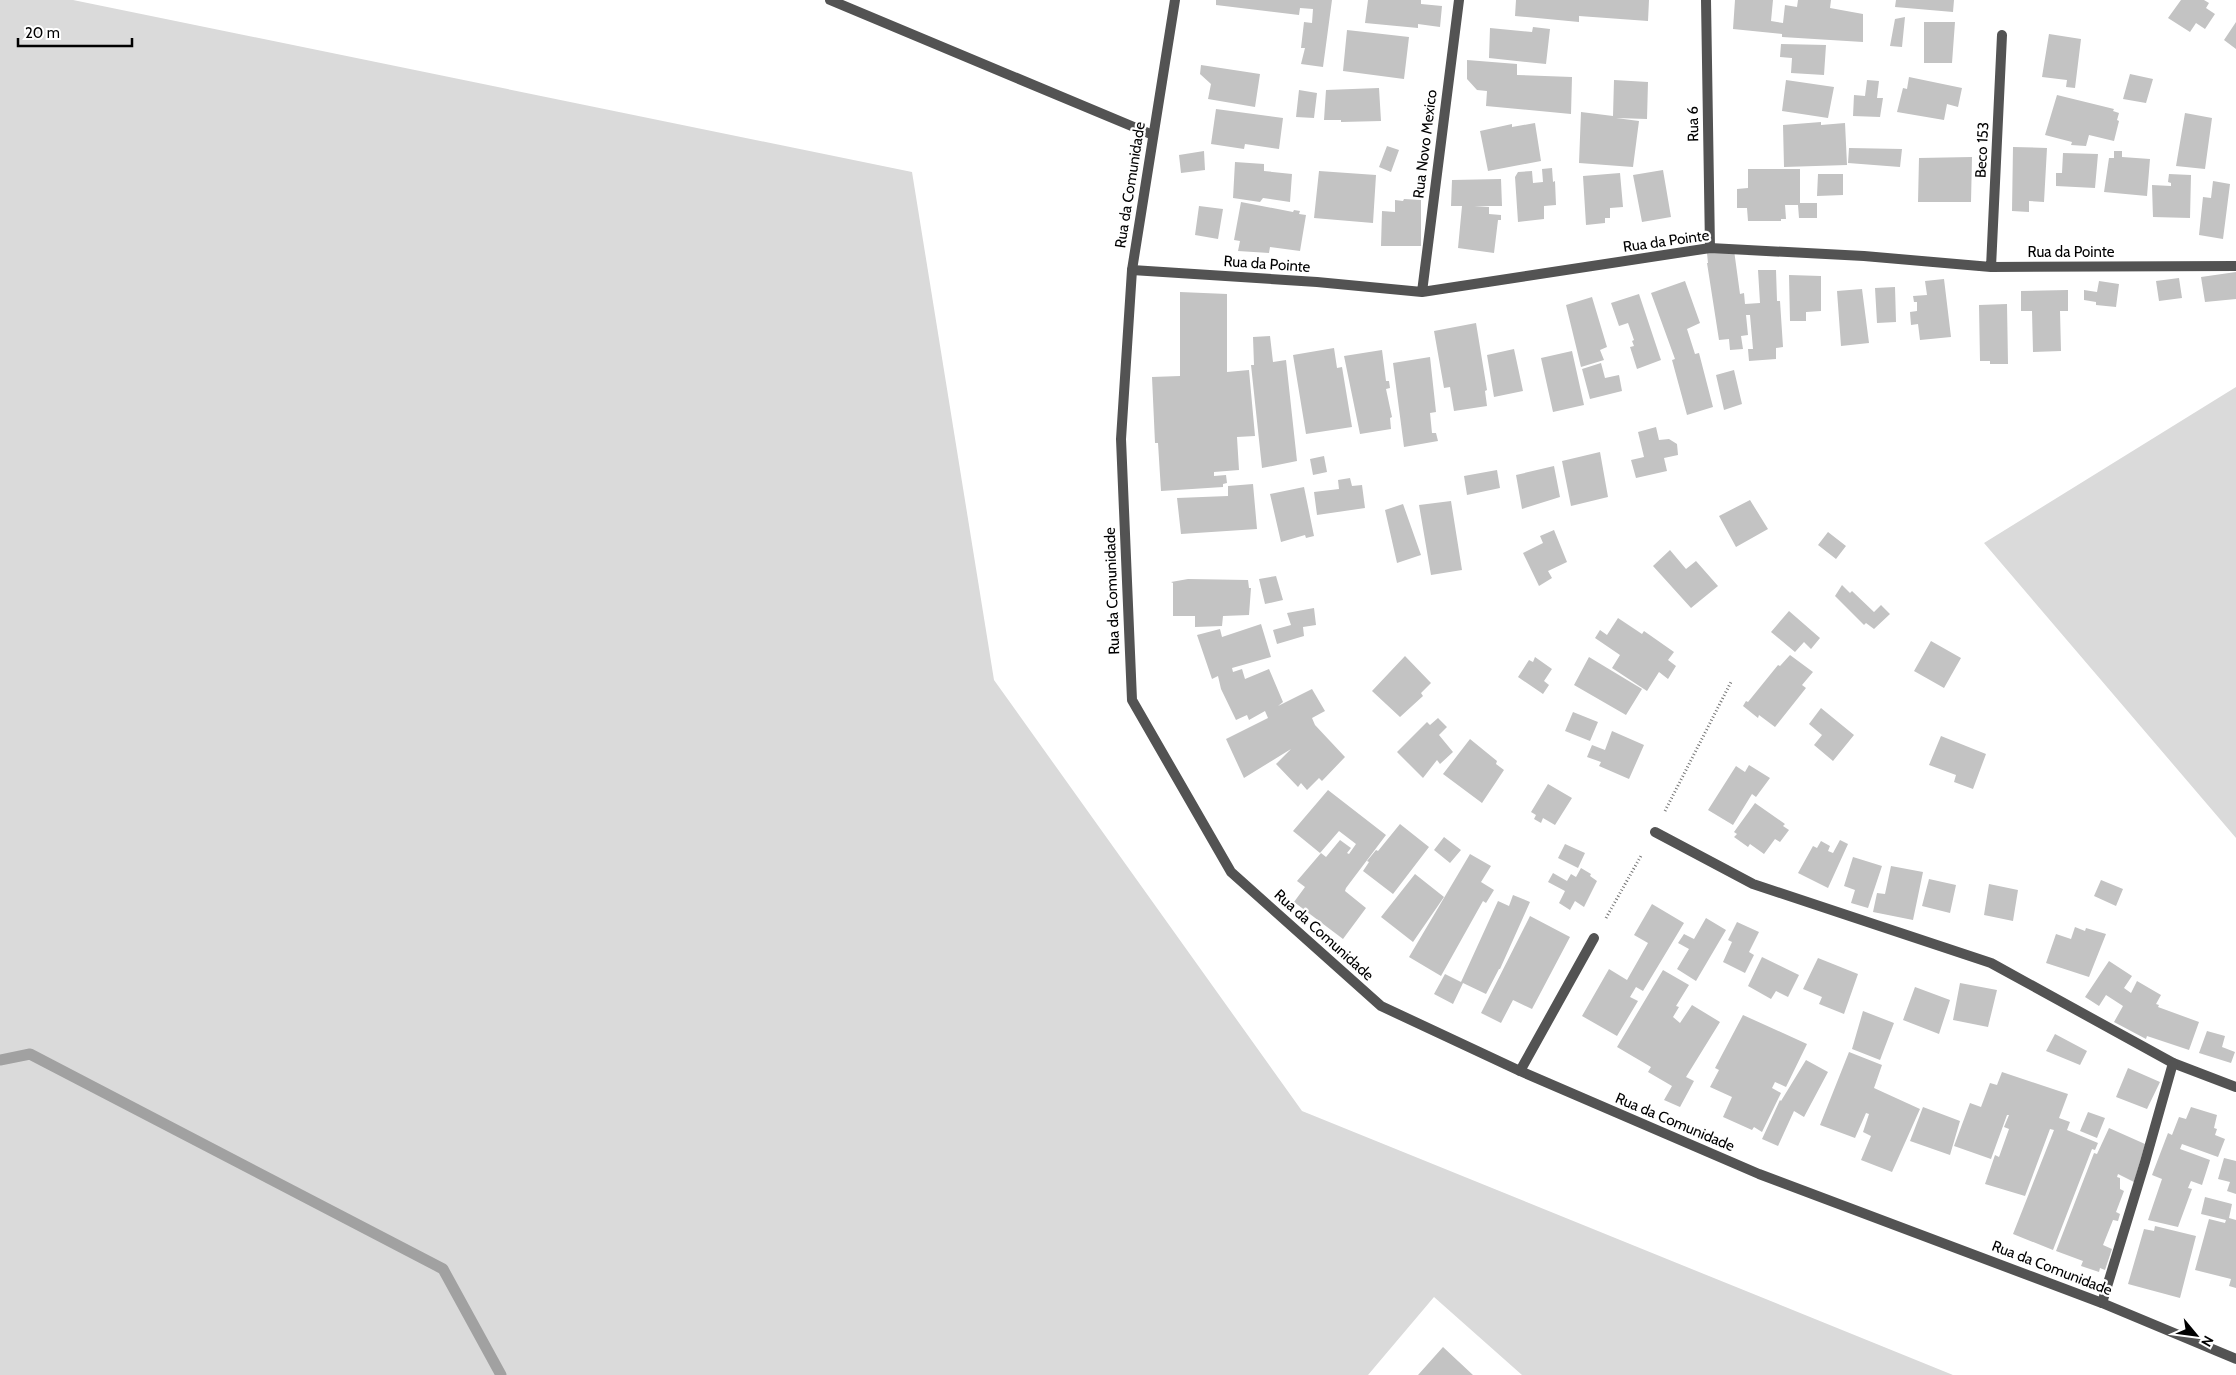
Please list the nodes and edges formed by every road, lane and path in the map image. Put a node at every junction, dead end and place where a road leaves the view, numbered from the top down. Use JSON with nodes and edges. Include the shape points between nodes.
{"nodes":[{"id":1,"x":830,"y":0,"type":"edge"},
{"id":2,"x":1175,"y":0,"type":"edge"},
{"id":3,"x":1459,"y":0,"type":"edge"},
{"id":4,"x":1706,"y":0,"type":"edge"},
{"id":5,"x":2002,"y":35,"type":"dead end"},
{"id":6,"x":1153,"y":135,"type":"junction"},
{"id":7,"x":1710,"y":248,"type":"junction"},
{"id":8,"x":2236,"y":266,"type":"edge"},
{"id":9,"x":1991,"y":267,"type":"junction"},
{"id":10,"x":1132,"y":270,"type":"junction"},
{"id":11,"x":1422,"y":292,"type":"junction"},
{"id":12,"x":1655,"y":832,"type":"dead end"},
{"id":13,"x":1594,"y":938,"type":"dead end"},
{"id":14,"x":2173,"y":1063,"type":"junction"},
{"id":15,"x":1520,"y":1071,"type":"junction"},
{"id":16,"x":2236,"y":1087,"type":"edge"},
{"id":17,"x":2102,"y":1303,"type":"junction"},
{"id":18,"x":2236,"y":1359,"type":"edge"}],
"edges":[{"from":1,"to":6,"type":"street"},
{"from":2,"to":6,"type":"street","name":"Rua da Comunidade"},
{"from":3,"to":11,"type":"street","name":"Rua Novo Mexico"},
{"from":4,"to":7,"type":"street","name":"Rua 6"},
{"from":5,"to":9,"type":"street","name":"Beco 153"},
{"from":6,"to":10,"type":"street","name":"Rua da Comunidade"},
{"from":7,"to":9,"type":"street","name":"Rua da Pointe"},
{"from":7,"to":11,"type":"street","name":"Rua da Pointe"},
{"from":8,"to":9,"type":"street","name":"Rua da Pointe"},
{"from":10,"to":11,"type":"street","name":"Rua da Pointe"},
{"from":10,"to":15,"type":"street","name":"Rua da Comunidade","via":[[1121,439],[1132,700],[1231,872],[1381,1006]]},
{"from":12,"to":14,"type":"street","via":[[1753,884],[1991,963]]},
{"from":13,"to":15,"type":"street"},
{"from":14,"to":16,"type":"street"},
{"from":14,"to":17,"type":"street"},
{"from":15,"to":17,"type":"street","name":"Rua da Comunidade","via":[[1758,1174]]},
{"from":17,"to":18,"type":"street","name":"Rua da Comunidade"}]}
